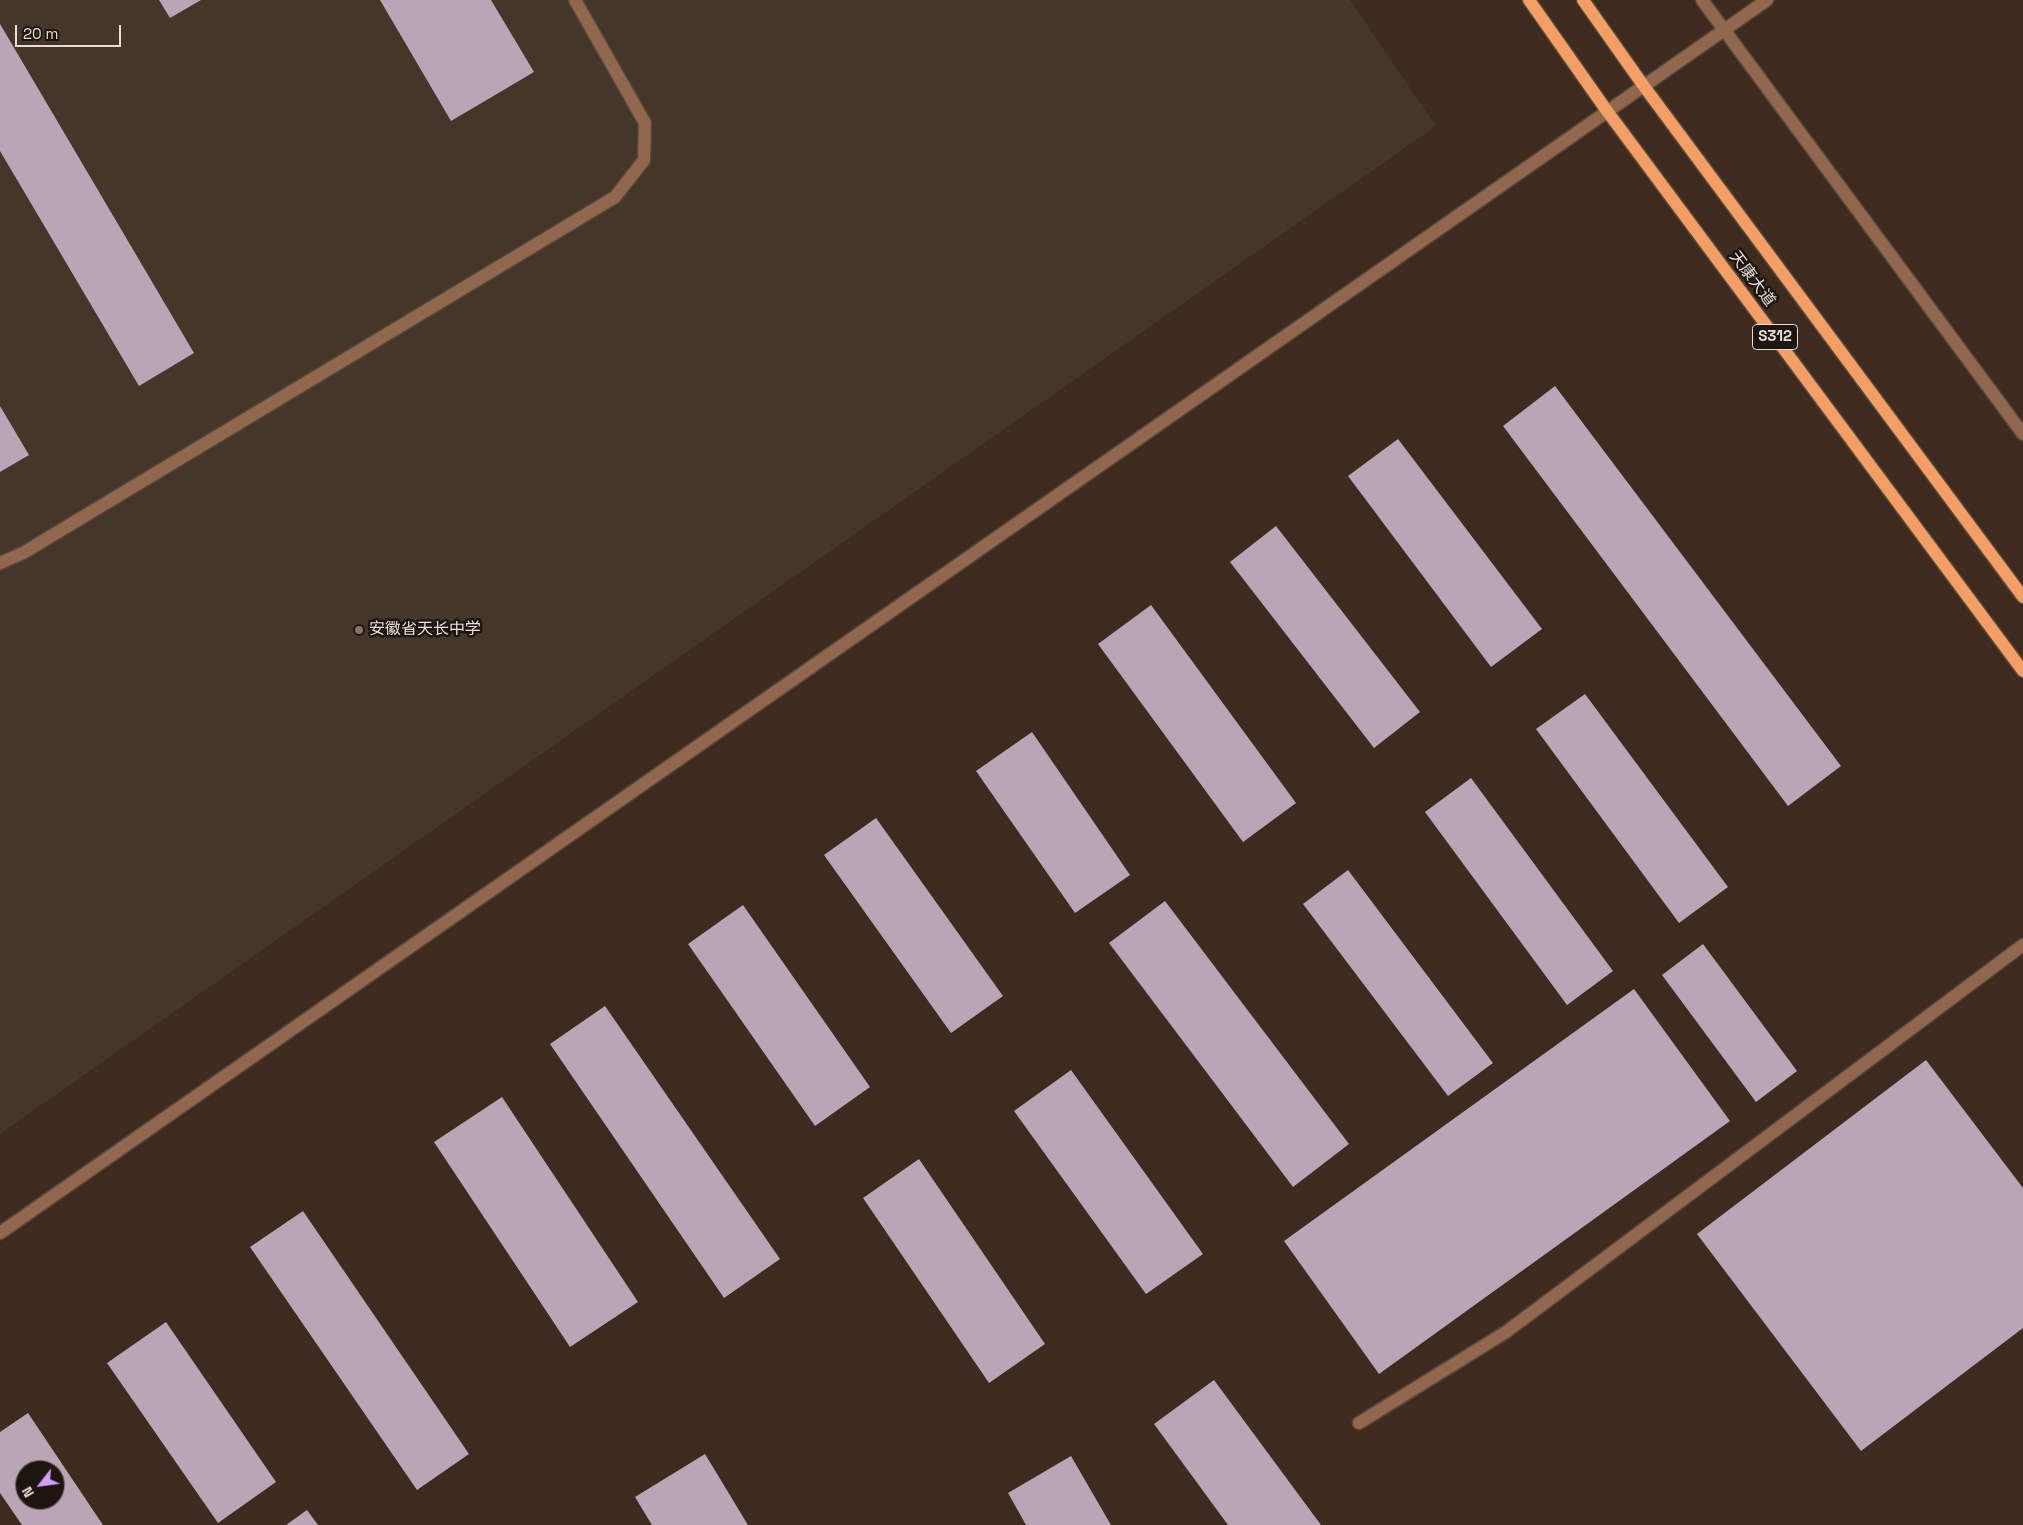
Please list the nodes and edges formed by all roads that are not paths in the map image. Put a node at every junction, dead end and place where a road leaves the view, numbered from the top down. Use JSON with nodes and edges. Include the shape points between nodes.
{"nodes":[{"id":1,"x":575,"y":0,"type":"edge"},
{"id":2,"x":1529,"y":0,"type":"edge"},
{"id":3,"x":1583,"y":0,"type":"edge"},
{"id":4,"x":1702,"y":0,"type":"edge"},
{"id":5,"x":1767,"y":0,"type":"edge"},
{"id":6,"x":1723,"y":30,"type":"junction"},
{"id":7,"x":1643,"y":85,"type":"junction"},
{"id":8,"x":1607,"y":111,"type":"junction"},
{"id":9,"x":2023,"y":434,"type":"edge"},
{"id":10,"x":0,"y":563,"type":"edge"},
{"id":11,"x":2023,"y":598,"type":"edge"},
{"id":12,"x":2023,"y":671,"type":"edge"},
{"id":13,"x":2023,"y":945,"type":"edge"},
{"id":14,"x":0,"y":1234,"type":"edge"},
{"id":15,"x":1359,"y":1423,"type":"dead end"}],
"edges":[{"from":1,"to":10,"type":"street","via":[[645,123],[644,160],[616,197],[23,553]]},
{"from":2,"to":8,"type":"main road","name":"天康大道","number":"S312"},
{"from":3,"to":7,"type":"main road","name":"天康大道"},
{"from":4,"to":6,"type":"street"},
{"from":5,"to":6,"type":"street"},
{"from":6,"to":7,"type":"street"},
{"from":6,"to":9,"type":"street"},
{"from":7,"to":8,"type":"street"},
{"from":7,"to":11,"type":"main road","name":"天康大道"},
{"from":8,"to":12,"type":"main road","name":"天康大道","number":"S312"},
{"from":8,"to":14,"type":"street"},
{"from":13,"to":15,"type":"street","via":[[1506,1332]]}]}
